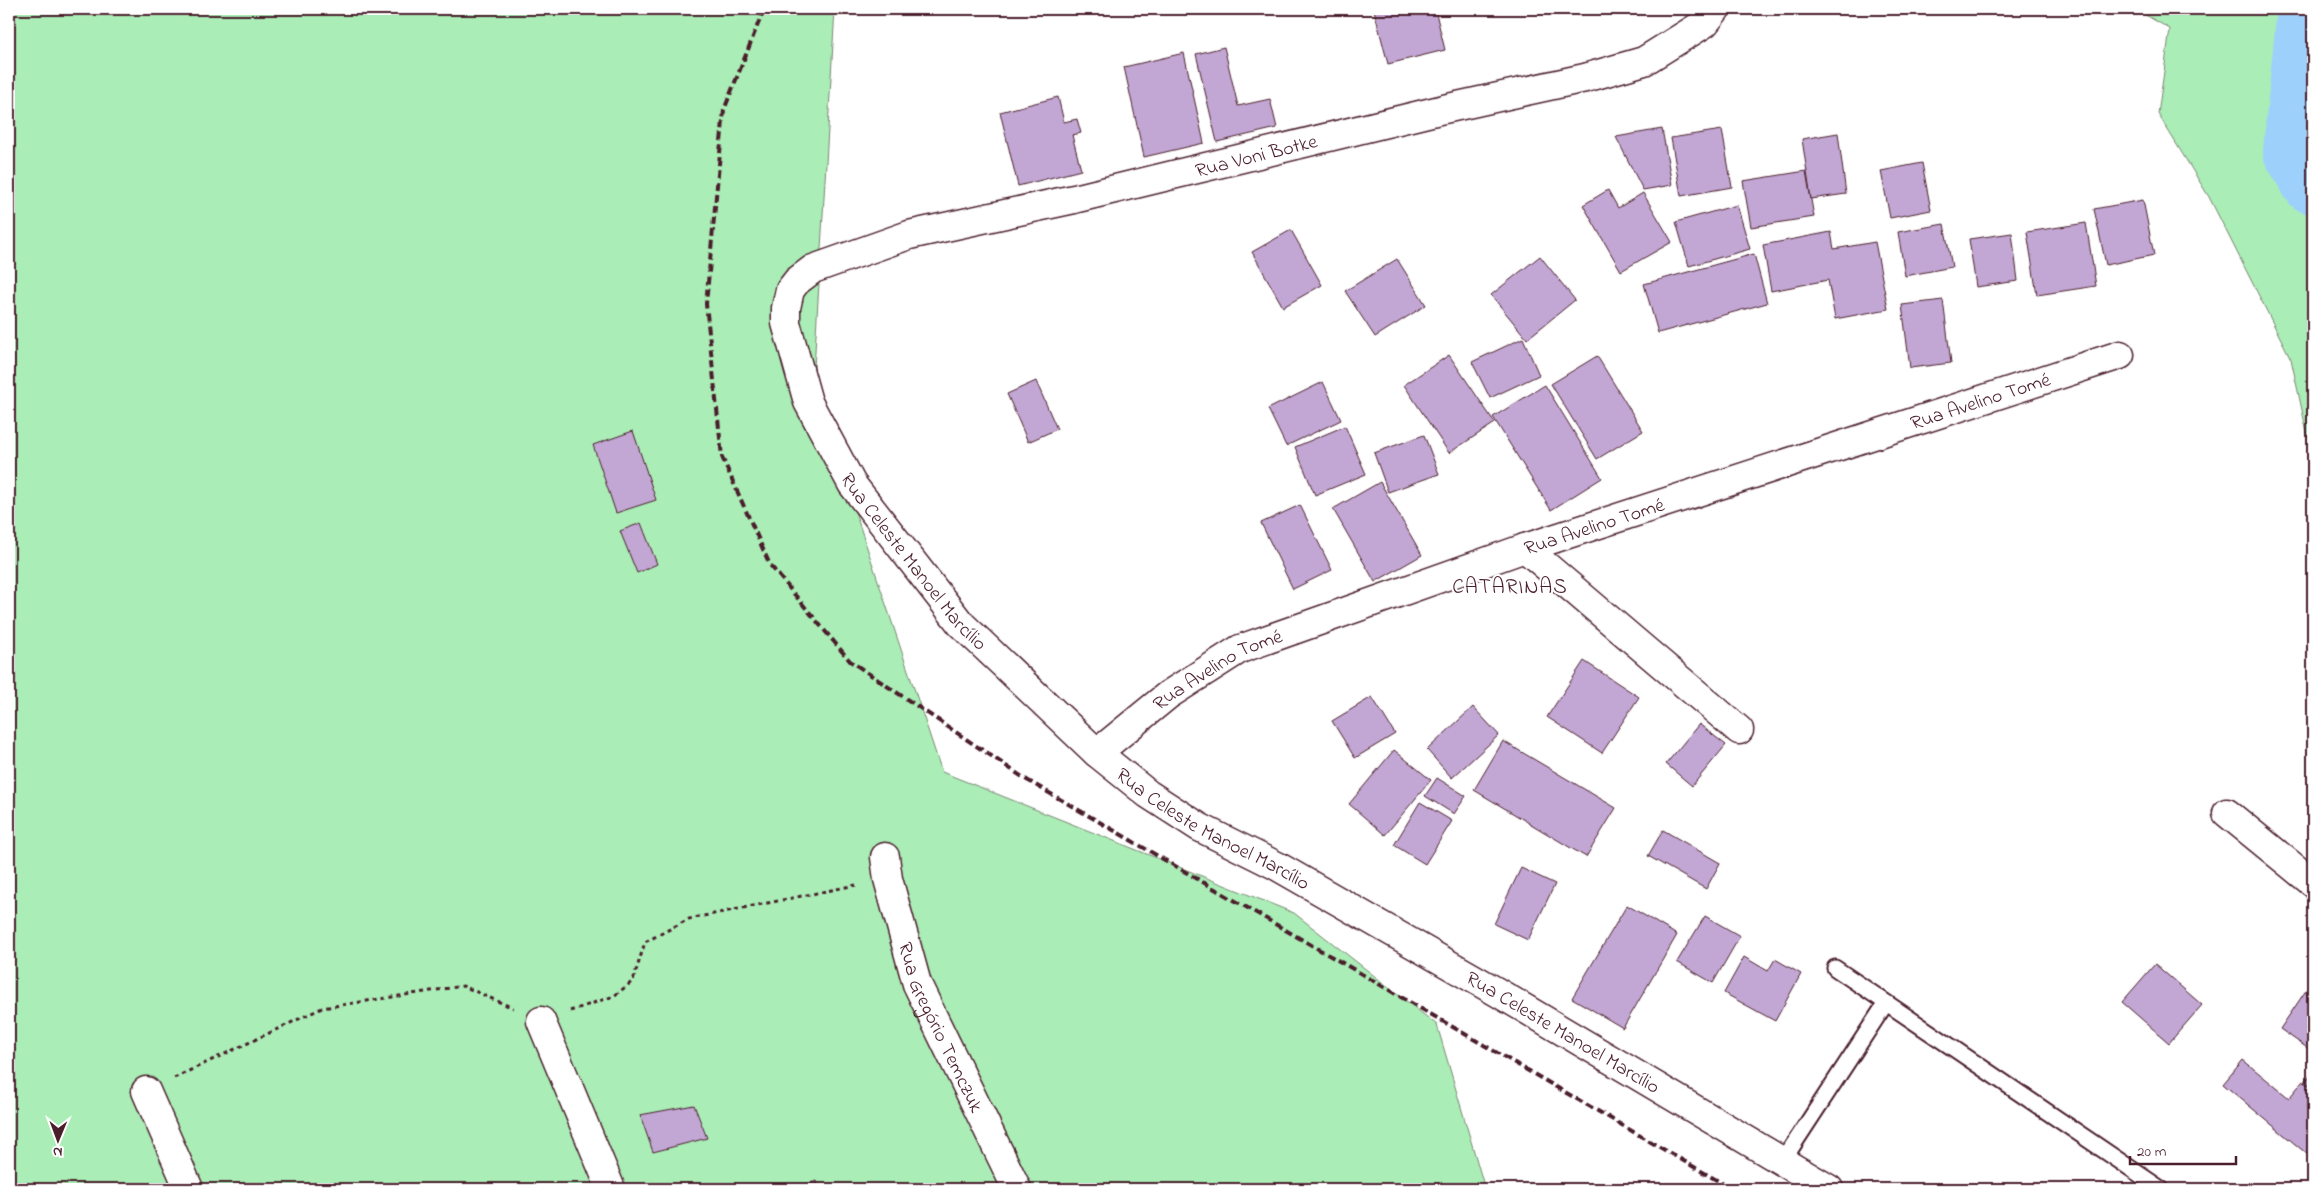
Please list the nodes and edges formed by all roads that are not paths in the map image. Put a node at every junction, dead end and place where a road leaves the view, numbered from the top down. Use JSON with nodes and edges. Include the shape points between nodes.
{"nodes":[{"id":1,"x":1716,"y":9,"type":"edge"},
{"id":2,"x":790,"y":290,"type":"joint"},
{"id":3,"x":2120,"y":355,"type":"dead end"},
{"id":4,"x":1525,"y":548,"type":"junction"},
{"id":5,"x":1739,"y":730,"type":"dead end"},
{"id":6,"x":1097,"y":753,"type":"junction"},
{"id":7,"x":2227,"y":813,"type":"dead end"},
{"id":8,"x":886,"y":868,"type":"road end"},
{"id":9,"x":2313,"y":883,"type":"edge"},
{"id":10,"x":1835,"y":968,"type":"dead end"},
{"id":11,"x":1886,"y":1003,"type":"junction"},
{"id":12,"x":541,"y":1021,"type":"road end"},
{"id":13,"x":146,"y":1090,"type":"road end"},
{"id":14,"x":1782,"y":1162,"type":"junction"},
{"id":15,"x":189,"y":1189,"type":"edge"},
{"id":16,"x":611,"y":1189,"type":"edge"},
{"id":17,"x":1017,"y":1189,"type":"edge"},
{"id":18,"x":1829,"y":1189,"type":"edge"},
{"id":19,"x":2161,"y":1189,"type":"edge"}],
"edges":[{"from":1,"to":2,"type":"street","name":"Rua Voni Botke","via":[[1705,23],[1644,61],[1586,78],[1093,195],[909,235],[812,269]]},
{"from":2,"to":6,"type":"street","name":"Rua Celeste Manoel Marcílio","via":[[786,323],[808,402],[852,484],[961,624]]},
{"from":3,"to":4,"type":"street","name":"Rua Avelino Tomé"},
{"from":4,"to":5,"type":"street"},
{"from":4,"to":6,"type":"street","name":"Rua Avelino Tomé","via":[[1240,649],[1168,695]]},
{"from":6,"to":14,"type":"street","name":"Rua Celeste Manoel Marcílio","via":[[1148,794],[1199,827],[1277,866],[1498,992]]},
{"from":7,"to":9,"type":"street"},
{"from":8,"to":17,"type":"street","name":"Rua Gregório Temczuk","via":[[917,984]]},
{"from":10,"to":11,"type":"lane"},
{"from":11,"to":14,"type":"lane"},
{"from":11,"to":19,"type":"lane"},
{"from":12,"to":16,"type":"street"},
{"from":13,"to":15,"type":"street"},
{"from":14,"to":18,"type":"street","name":"Rua Celeste Manoel Marcílio"}]}
